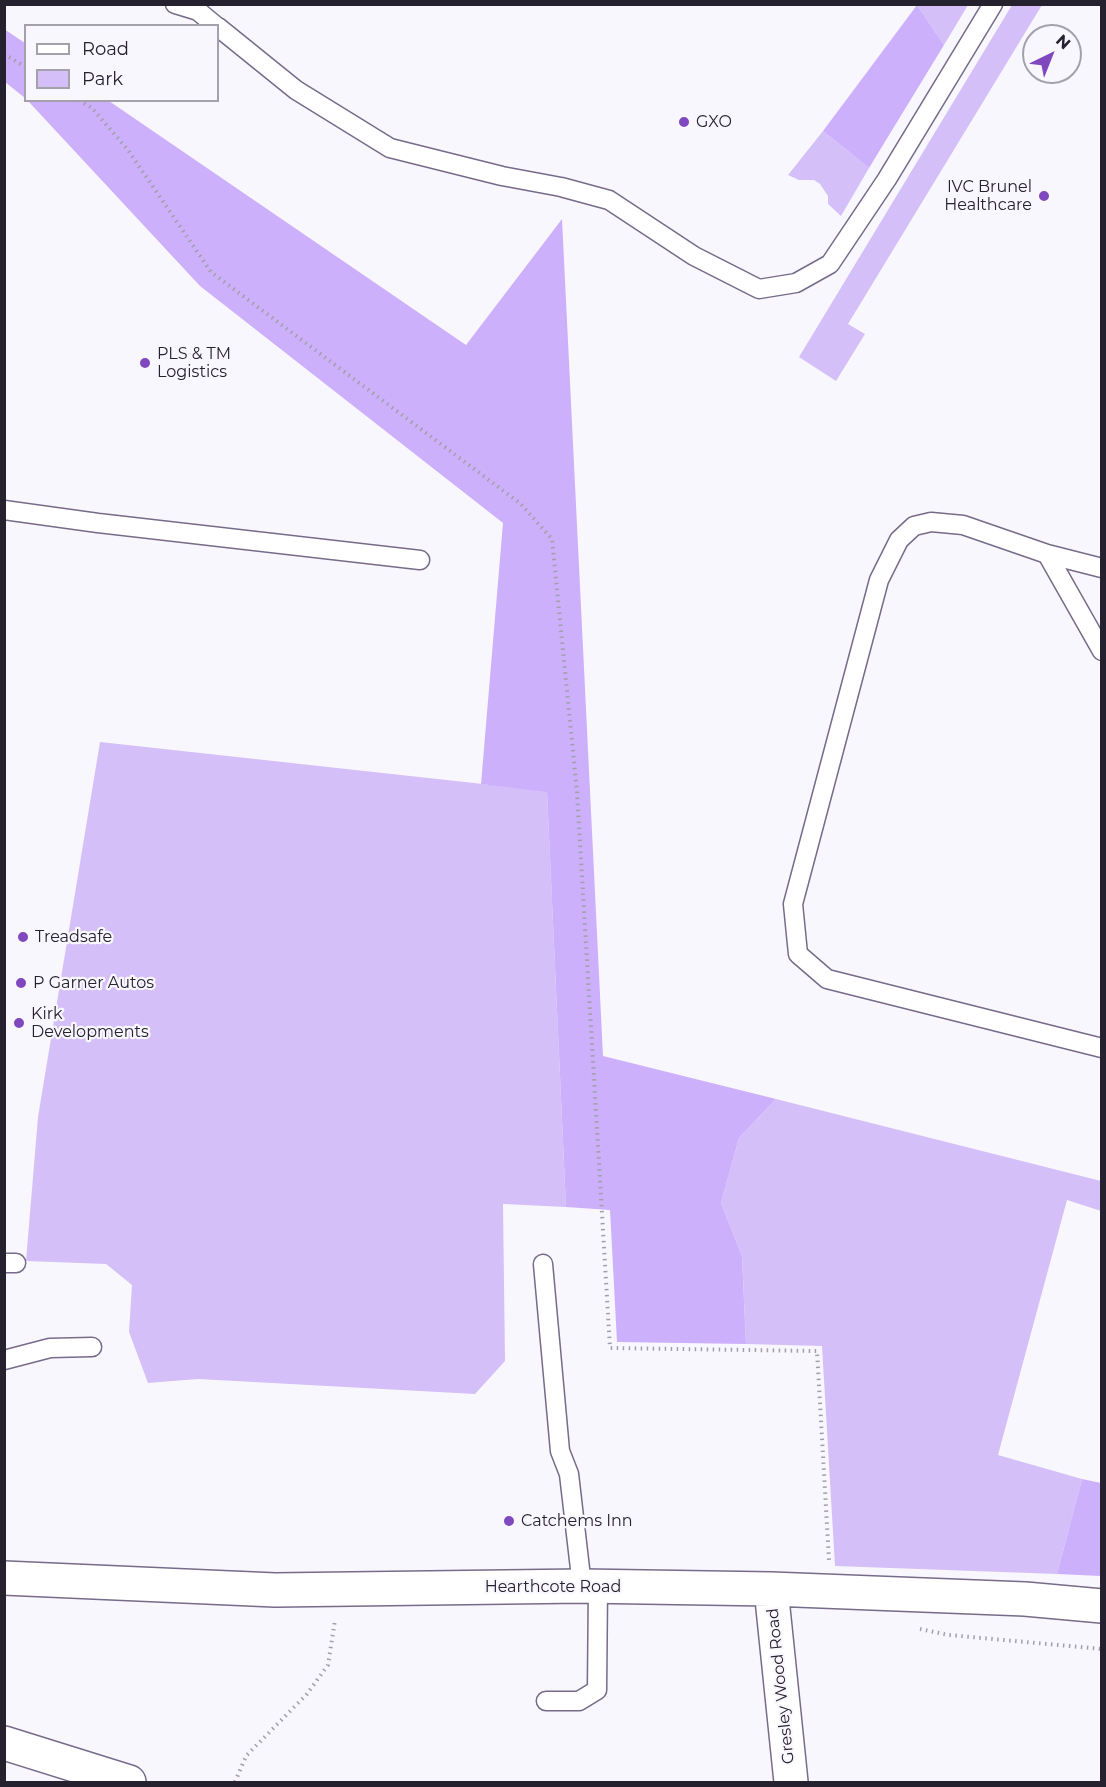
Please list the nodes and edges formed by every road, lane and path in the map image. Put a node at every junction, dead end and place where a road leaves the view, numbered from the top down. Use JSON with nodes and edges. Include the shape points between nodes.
{"nodes":[{"id":1,"x":175,"y":4,"type":"edge"},
{"id":2,"x":993,"y":4,"type":"edge"},
{"id":3,"x":214,"y":24,"type":"edge"},
{"id":4,"x":219,"y":28,"type":"edge"},
{"id":5,"x":4,"y":54,"type":"edge"},
{"id":6,"x":24,"y":66,"type":"edge"},
{"id":7,"x":82,"y":102,"type":"edge"},
{"id":8,"x":4,"y":510,"type":"edge"},
{"id":9,"x":1047,"y":554,"type":"junction"},
{"id":10,"x":420,"y":560,"type":"dead end"},
{"id":11,"x":1101,"y":568,"type":"edge"},
{"id":12,"x":1101,"y":651,"type":"edge"},
{"id":13,"x":1101,"y":1048,"type":"edge"},
{"id":14,"x":543,"y":1264,"type":"dead end"},
{"id":15,"x":92,"y":1347,"type":"dead end"},
{"id":16,"x":4,"y":1360,"type":"edge"},
{"id":17,"x":4,"y":1578,"type":"edge"},
{"id":18,"x":590,"y":1586,"type":"junction"},
{"id":19,"x":340,"y":1589,"type":"junction"},
{"id":20,"x":771,"y":1589,"type":"junction"},
{"id":21,"x":831,"y":1592,"type":"junction"},
{"id":22,"x":896,"y":1594,"type":"junction"},
{"id":23,"x":1101,"y":1606,"type":"edge"},
{"id":24,"x":1101,"y":1649,"type":"edge"},
{"id":25,"x":546,"y":1701,"type":"dead end"},
{"id":26,"x":4,"y":1743,"type":"edge"},
{"id":27,"x":129,"y":1782,"type":"edge"},
{"id":28,"x":235,"y":1782,"type":"edge"},
{"id":29,"x":790,"y":1782,"type":"edge"}],
"edges":[{"from":1,"to":3,"type":"lane","via":[[198,11]]},
{"from":2,"to":4,"type":"lane","via":[[887,179],[830,264],[796,282],[759,289],[694,256],[609,200],[390,148],[296,90]]},
{"from":5,"to":6,"type":"path"},
{"from":7,"to":21,"type":"path","via":[[128,150],[211,272],[521,504],[552,539],[577,792],[610,1348],[817,1351]]},
{"from":8,"to":10,"type":"lane"},
{"from":9,"to":11,"type":"lane"},
{"from":9,"to":12,"type":"lane"},
{"from":9,"to":13,"type":"lane","via":[[963,525],[932,522],[914,526],[899,540],[879,580],[793,904],[798,954],[827,979]]},
{"from":14,"to":18,"type":"lane","via":[[560,1451],[569,1474]]},
{"from":15,"to":16,"type":"lane","via":[[50,1348]]},
{"from":17,"to":19,"type":"street","name":"Hearthcote Road","via":[[275,1590]]},
{"from":18,"to":19,"type":"street","name":"Hearthcote Road"},
{"from":18,"to":20,"type":"street","name":"Hearthcote Road"},
{"from":18,"to":25,"type":"lane","via":[[597,1690],[579,1701]]},
{"from":19,"to":28,"type":"path","via":[[328,1665],[307,1694],[246,1756]]},
{"from":20,"to":21,"type":"street","name":"Hearthcote Road"},
{"from":20,"to":29,"type":"street","name":"Gresley Wood Road"},
{"from":21,"to":22,"type":"street","name":"Hearthcote Road"},
{"from":22,"to":23,"type":"street","name":"Hearthcote Road"},
{"from":22,"to":24,"type":"path","via":[[910,1626],[949,1635]]},
{"from":26,"to":27,"type":"street"}]}
